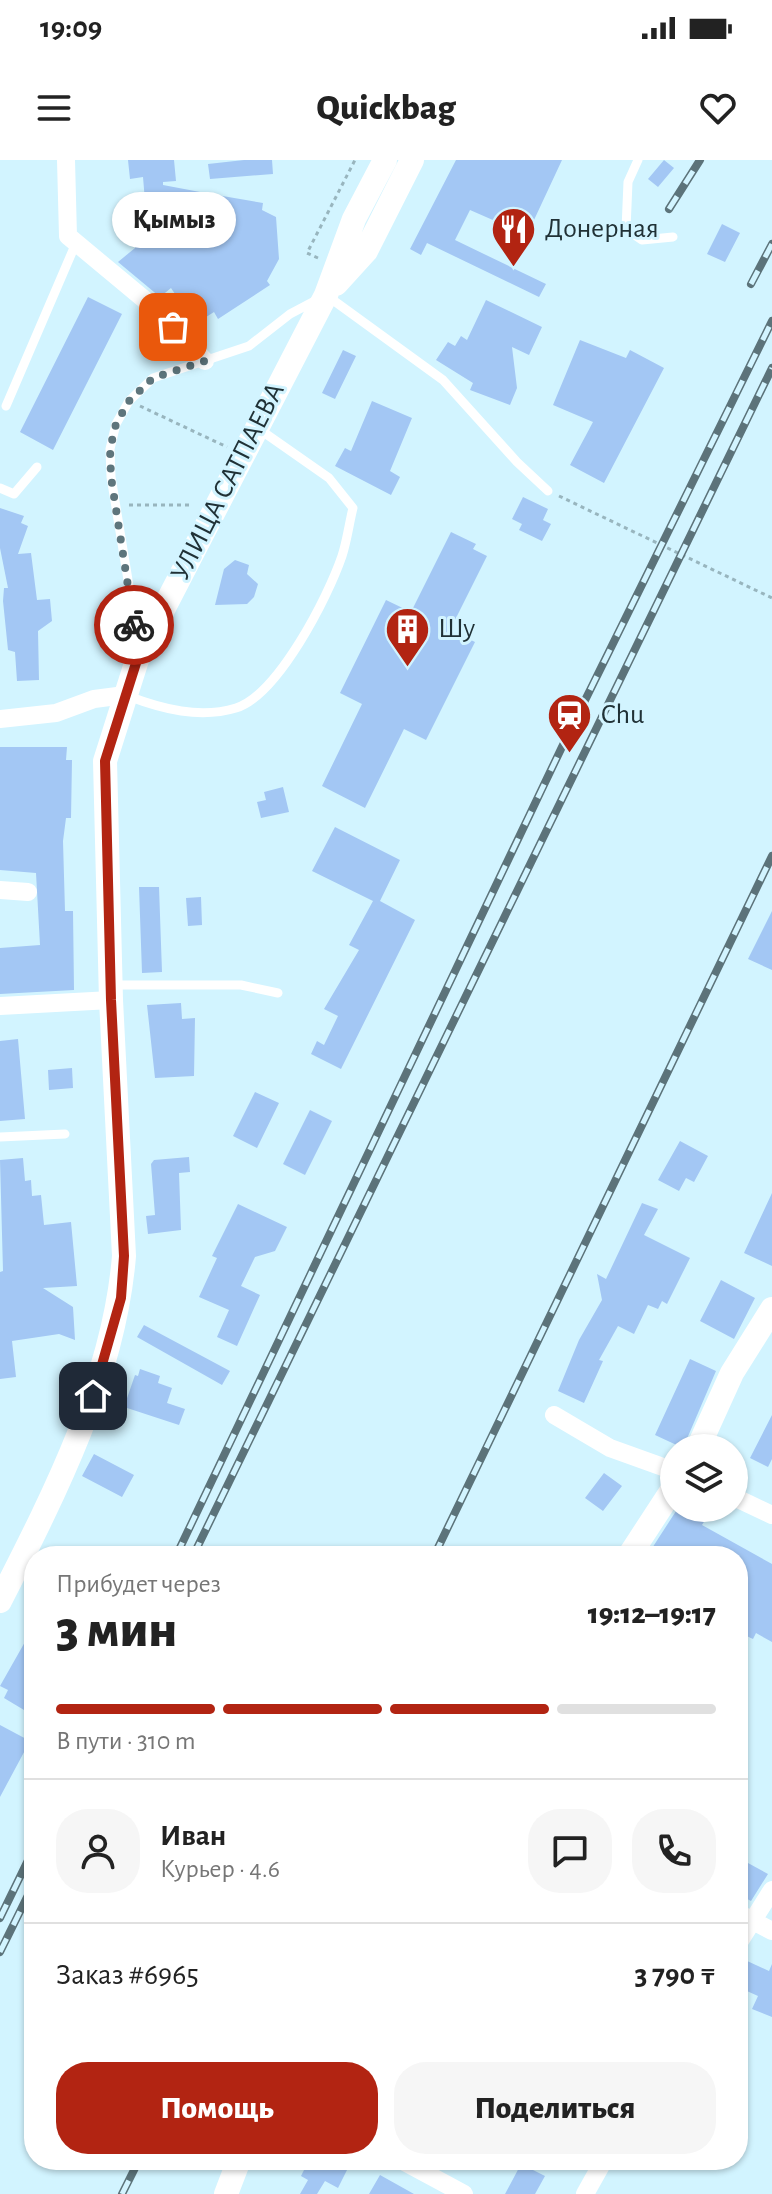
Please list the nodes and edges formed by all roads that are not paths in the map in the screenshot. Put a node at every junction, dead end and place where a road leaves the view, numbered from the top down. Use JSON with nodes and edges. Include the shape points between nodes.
{"nodes":[{"id":1,"x":66,"y":160,"type":"edge"},
{"id":2,"x":385,"y":160,"type":"edge"},
{"id":3,"x":412,"y":160,"type":"edge"},
{"id":4,"x":638,"y":160,"type":"edge"},
{"id":5,"x":673,"y":237,"type":"dead end"},
{"id":6,"x":76,"y":243,"type":"junction"},
{"id":7,"x":326,"y":295,"type":"junction"},
{"id":8,"x":205,"y":361,"type":"junction"},
{"id":9,"x":6,"y":406,"type":"dead end"},
{"id":10,"x":255,"y":426,"type":"junction"},
{"id":11,"x":37,"y":467,"type":"dead end"},
{"id":12,"x":0,"y":488,"type":"edge"},
{"id":13,"x":548,"y":491,"type":"road end"},
{"id":14,"x":137,"y":660,"type":"junction"},
{"id":15,"x":125,"y":695,"type":"junction"},
{"id":16,"x":0,"y":719,"type":"edge"},
{"id":17,"x":0,"y":890,"type":"edge"},
{"id":18,"x":28,"y":892,"type":"dead end"},
{"id":19,"x":111,"y":992,"type":"junction"},
{"id":20,"x":278,"y":993,"type":"dead end"},
{"id":21,"x":0,"y":1006,"type":"edge"},
{"id":22,"x":65,"y":1134,"type":"dead end"},
{"id":23,"x":0,"y":1137,"type":"edge"},
{"id":24,"x":772,"y":1309,"type":"edge"},
{"id":25,"x":554,"y":1415,"type":"dead end"},
{"id":26,"x":704,"y":1434,"type":"edge"},
{"id":27,"x":660,"y":1466,"type":"edge"},
{"id":28,"x":748,"y":1504,"type":"edge"},
{"id":29,"x":660,"y":1508,"type":"edge"},
{"id":30,"x":772,"y":1515,"type":"edge"},
{"id":31,"x":26,"y":1546,"type":"edge"},
{"id":32,"x":636,"y":1546,"type":"edge"},
{"id":33,"x":24,"y":1550,"type":"edge"},
{"id":34,"x":0,"y":1601,"type":"edge"},
{"id":35,"x":772,"y":1890,"type":"edge"},
{"id":36,"x":748,"y":1916,"type":"edge"},
{"id":37,"x":748,"y":1919,"type":"edge"},
{"id":38,"x":772,"y":1931,"type":"edge"},
{"id":39,"x":235,"y":2170,"type":"edge"},
{"id":40,"x":420,"y":2170,"type":"edge"},
{"id":41,"x":598,"y":2170,"type":"edge"},
{"id":42,"x":226,"y":2194,"type":"edge"},
{"id":43,"x":464,"y":2194,"type":"edge"},
{"id":44,"x":585,"y":2194,"type":"edge"}],
"edges":[{"from":1,"to":6,"type":"street","via":[[68,236]]},
{"from":2,"to":7,"type":"street","name":"УЛИЦА САТПАЕВА","via":[[354,219]]},
{"from":3,"to":7,"type":"street","name":"УЛИЦА САТПАЕВА","via":[[366,251]]},
{"from":4,"to":5,"type":"lane","via":[[628,182],[626,229],[642,240]]},
{"from":6,"to":8,"type":"street","via":[[157,310]]},
{"from":6,"to":9,"type":"lane"},
{"from":7,"to":8,"type":"lane","via":[[290,314],[249,346]]},
{"from":7,"to":10,"type":"street","name":"УЛИЦА САТПАЕВА"},
{"from":7,"to":13,"type":"lane","via":[[443,380]]},
{"from":8,"to":14,"type":"lane","via":[[153,378],[129,401],[110,449]]},
{"from":10,"to":14,"type":"street","name":"УЛИЦА САТПАЕВА"},
{"from":10,"to":15,"type":"lane","via":[[329,478],[353,508],[342,556],[305,634],[258,697],[236,708],[196,714]]},
{"from":11,"to":12,"type":"lane","via":[[14,494]]},
{"from":14,"to":15,"type":"street","name":"УЛИЦА САТПАЕВА"},
{"from":15,"to":16,"type":"street","via":[[56,713]]},
{"from":15,"to":19,"type":"street","name":"УЛИЦА САТПАЕВА","via":[[105,761]]},
{"from":17,"to":18,"type":"street"},
{"from":19,"to":20,"type":"lane","via":[[241,985]]},
{"from":19,"to":21,"type":"street"},
{"from":19,"to":31,"type":"street","name":"УЛИЦА САТПАЕВА","via":[[124,1256],[121,1298],[84,1422]]},
{"from":22,"to":23,"type":"lane"},
{"from":24,"to":26,"type":"street","via":[[732,1373]]},
{"from":25,"to":27,"type":"street","via":[[610,1448]]},
{"from":28,"to":30,"type":"street"},
{"from":29,"to":32,"type":"street"},
{"from":33,"to":34,"type":"street","name":"УЛИЦА САТПАЕВА"},
{"from":35,"to":36,"type":"street"},
{"from":37,"to":38,"type":"street"},
{"from":39,"to":42,"type":"street"},
{"from":40,"to":43,"type":"street"},
{"from":41,"to":44,"type":"street"}]}
